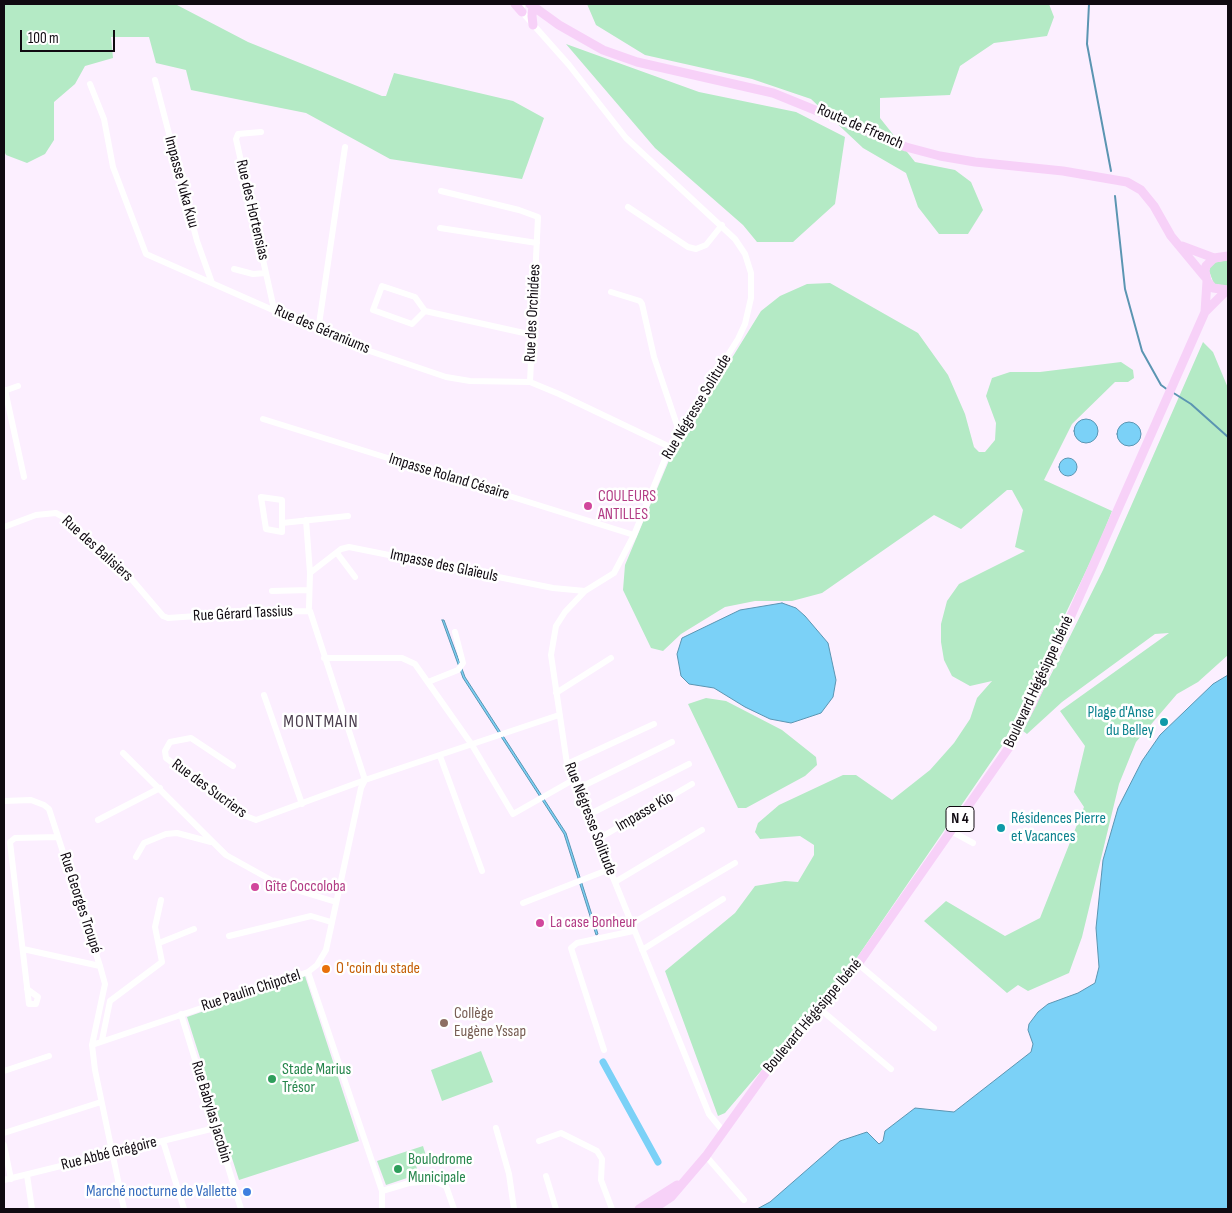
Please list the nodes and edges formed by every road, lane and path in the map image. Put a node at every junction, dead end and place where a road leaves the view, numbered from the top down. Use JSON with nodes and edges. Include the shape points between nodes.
{"nodes":[{"id":1,"x":515,"y":4,"type":"edge"},
{"id":2,"x":532,"y":5,"type":"edge"},
{"id":3,"x":522,"y":8,"type":"edge"},
{"id":4,"x":534,"y":26,"type":"junction"},
{"id":5,"x":155,"y":80,"type":"dead end"},
{"id":6,"x":90,"y":84,"type":"dead end"},
{"id":7,"x":261,"y":132,"type":"dead end"},
{"id":8,"x":345,"y":147,"type":"dead end"},
{"id":9,"x":441,"y":191,"type":"dead end"},
{"id":10,"x":628,"y":207,"type":"dead end"},
{"id":11,"x":722,"y":225,"type":"junction"},
{"id":12,"x":440,"y":228,"type":"dead end"},
{"id":13,"x":536,"y":243,"type":"junction"},
{"id":14,"x":1177,"y":244,"type":"junction"},
{"id":15,"x":1228,"y":247,"type":"edge"},
{"id":16,"x":1228,"y":256,"type":"edge"},
{"id":17,"x":1216,"y":257,"type":"junction"},
{"id":18,"x":234,"y":270,"type":"dead end"},
{"id":19,"x":266,"y":273,"type":"junction"},
{"id":20,"x":1206,"y":279,"type":"junction"},
{"id":21,"x":212,"y":283,"type":"junction"},
{"id":22,"x":1228,"y":290,"type":"edge"},
{"id":23,"x":611,"y":292,"type":"dead end"},
{"id":24,"x":274,"y":309,"type":"junction"},
{"id":25,"x":425,"y":311,"type":"junction"},
{"id":26,"x":1205,"y":312,"type":"junction"},
{"id":27,"x":318,"y":331,"type":"junction"},
{"id":28,"x":533,"y":335,"type":"junction"},
{"id":29,"x":530,"y":382,"type":"junction"},
{"id":30,"x":18,"y":386,"type":"dead end"},
{"id":31,"x":4,"y":391,"type":"edge"},
{"id":32,"x":263,"y":419,"type":"dead end"},
{"id":33,"x":679,"y":431,"type":"junction"},
{"id":34,"x":670,"y":447,"type":"junction"},
{"id":35,"x":24,"y":477,"type":"dead end"},
{"id":36,"x":348,"y":516,"type":"dead end"},
{"id":37,"x":306,"y":520,"type":"junction"},
{"id":38,"x":282,"y":523,"type":"junction"},
{"id":39,"x":4,"y":527,"type":"edge"},
{"id":40,"x":634,"y":535,"type":"junction"},
{"id":41,"x":337,"y":553,"type":"junction"},
{"id":42,"x":310,"y":573,"type":"junction"},
{"id":43,"x":355,"y":578,"type":"dead end"},
{"id":44,"x":310,"y":590,"type":"junction"},
{"id":45,"x":272,"y":591,"type":"dead end"},
{"id":46,"x":585,"y":591,"type":"junction"},
{"id":47,"x":309,"y":606,"type":"dead end"},
{"id":48,"x":178,"y":617,"type":"joint"},
{"id":49,"x":455,"y":632,"type":"dead end"},
{"id":50,"x":324,"y":658,"type":"junction"},
{"id":51,"x":611,"y":658,"type":"dead end"},
{"id":52,"x":428,"y":682,"type":"junction"},
{"id":53,"x":556,"y":694,"type":"junction"},
{"id":54,"x":264,"y":696,"type":"dead end"},
{"id":55,"x":559,"y":715,"type":"junction"},
{"id":56,"x":654,"y":724,"type":"dead end"},
{"id":57,"x":672,"y":742,"type":"dead end"},
{"id":58,"x":472,"y":745,"type":"junction"},
{"id":59,"x":123,"y":753,"type":"dead end"},
{"id":60,"x":440,"y":756,"type":"junction"},
{"id":61,"x":567,"y":764,"type":"junction"},
{"id":62,"x":689,"y":764,"type":"dead end"},
{"id":63,"x":233,"y":766,"type":"dead end"},
{"id":64,"x":365,"y":780,"type":"junction"},
{"id":65,"x":573,"y":780,"type":"junction"},
{"id":66,"x":692,"y":784,"type":"dead end"},
{"id":67,"x":160,"y":788,"type":"junction"},
{"id":68,"x":577,"y":789,"type":"junction"},
{"id":69,"x":4,"y":801,"type":"edge"},
{"id":70,"x":302,"y":804,"type":"junction"},
{"id":71,"x":588,"y":815,"type":"junction"},
{"id":72,"x":98,"y":820,"type":"dead end"},
{"id":73,"x":702,"y":830,"type":"dead end"},
{"id":74,"x":952,"y":831,"type":"junction"},
{"id":75,"x":58,"y":837,"type":"junction"},
{"id":76,"x":598,"y":839,"type":"junction"},
{"id":77,"x":212,"y":843,"type":"junction"},
{"id":78,"x":973,"y":843,"type":"dead end"},
{"id":79,"x":136,"y":857,"type":"dead end"},
{"id":80,"x":734,"y":863,"type":"dead end"},
{"id":81,"x":610,"y":869,"type":"junction"},
{"id":82,"x":482,"y":871,"type":"dead end"},
{"id":83,"x":615,"y":882,"type":"junction"},
{"id":84,"x":723,"y":899,"type":"dead end"},
{"id":85,"x":160,"y":900,"type":"dead end"},
{"id":86,"x":336,"y":902,"type":"junction"},
{"id":87,"x":522,"y":903,"type":"dead end"},
{"id":88,"x":331,"y":922,"type":"junction"},
{"id":89,"x":632,"y":927,"type":"junction"},
{"id":90,"x":194,"y":929,"type":"dead end"},
{"id":91,"x":230,"y":936,"type":"dead end"},
{"id":92,"x":159,"y":943,"type":"junction"},
{"id":93,"x":23,"y":949,"type":"junction"},
{"id":94,"x":642,"y":950,"type":"junction"},
{"id":95,"x":858,"y":964,"type":"junction"},
{"id":96,"x":100,"y":966,"type":"junction"},
{"id":97,"x":308,"y":972,"type":"junction"},
{"id":98,"x":27,"y":989,"type":"dead end"},
{"id":99,"x":820,"y":1009,"type":"junction"},
{"id":100,"x":181,"y":1014,"type":"junction"},
{"id":101,"x":934,"y":1028,"type":"dead end"},
{"id":102,"x":102,"y":1040,"type":"junction"},
{"id":103,"x":92,"y":1045,"type":"junction"},
{"id":104,"x":604,"y":1050,"type":"dead end"},
{"id":105,"x":48,"y":1056,"type":"dead end"},
{"id":106,"x":891,"y":1069,"type":"dead end"},
{"id":107,"x":4,"y":1071,"type":"edge"},
{"id":108,"x":101,"y":1102,"type":"junction"},
{"id":109,"x":215,"y":1128,"type":"junction"},
{"id":110,"x":496,"y":1128,"type":"dead end"},
{"id":111,"x":723,"y":1131,"type":"junction"},
{"id":112,"x":4,"y":1133,"type":"edge"},
{"id":113,"x":539,"y":1140,"type":"dead end"},
{"id":114,"x":163,"y":1141,"type":"junction"},
{"id":115,"x":4,"y":1145,"type":"edge"},
{"id":116,"x":112,"y":1154,"type":"junction"},
{"id":117,"x":706,"y":1156,"type":"junction"},
{"id":118,"x":27,"y":1175,"type":"junction"},
{"id":119,"x":546,"y":1176,"type":"dead end"},
{"id":120,"x":7,"y":1180,"type":"edge"},
{"id":121,"x":684,"y":1181,"type":"junction"},
{"id":122,"x":382,"y":1191,"type":"junction"},
{"id":123,"x":744,"y":1200,"type":"dead end"},
{"id":124,"x":32,"y":1209,"type":"edge"},
{"id":125,"x":122,"y":1209,"type":"edge"},
{"id":126,"x":184,"y":1209,"type":"edge"},
{"id":127,"x":241,"y":1209,"type":"edge"},
{"id":128,"x":382,"y":1209,"type":"edge"},
{"id":129,"x":454,"y":1209,"type":"edge"},
{"id":130,"x":514,"y":1209,"type":"edge"},
{"id":131,"x":556,"y":1209,"type":"edge"},
{"id":132,"x":612,"y":1209,"type":"edge"},
{"id":133,"x":639,"y":1209,"type":"edge"},
{"id":134,"x":654,"y":1209,"type":"edge"}],
"edges":[{"from":1,"to":3,"type":"main road"},
{"from":2,"to":4,"type":"main road"},
{"from":2,"to":14,"type":"main road","name":"Route de Ffrench","via":[[559,25],[604,50],[636,62],[773,93],[906,147],[975,162],[1064,171],[1128,182],[1141,190],[1154,206]]},
{"from":3,"to":4,"type":"street","name":"Rue Négresse Solitude"},
{"from":4,"to":11,"type":"street","name":"Rue Négresse Solitude","via":[[626,138]]},
{"from":5,"to":21,"type":"street","name":"Impasse Yuka Kuu","via":[[197,241]]},
{"from":6,"to":21,"type":"street","name":"Rue des Géraniums","via":[[104,119],[113,167],[146,254]]},
{"from":7,"to":19,"type":"street","name":"Rue des Hortensias","via":[[238,134],[236,139]]},
{"from":8,"to":27,"type":"street"},
{"from":9,"to":13,"type":"street","name":"Rue des Orchidées","via":[[538,217]]},
{"from":10,"to":11,"type":"street","via":[[688,247],[696,249],[706,245]]},
{"from":11,"to":33,"type":"street","name":"Rue Négresse Solitude","via":[[744,254],[751,274],[751,298],[738,339]]},
{"from":12,"to":13,"type":"street"},
{"from":13,"to":28,"type":"street","name":"Rue des Orchidées"},
{"from":14,"to":17,"type":"main road"},
{"from":14,"to":20,"type":"main road","name":"Route de Ffrench"},
{"from":15,"to":17,"type":"main road"},
{"from":16,"to":17,"type":"main road"},
{"from":17,"to":20,"type":"main road","via":[[1206,266]]},
{"from":18,"to":19,"type":"street"},
{"from":19,"to":24,"type":"street","name":"Rue des Hortensias"},
{"from":20,"to":22,"type":"main road","via":[[1213,288]]},
{"from":20,"to":26,"type":"main road","name":"Boulevard Hégésippe Ibéné","number":"N 4"},
{"from":21,"to":24,"type":"street","name":"Rue des Géraniums"},
{"from":22,"to":26,"type":"main road","name":"Boulevard Hégésippe Ibéné","number":"N 4"},
{"from":23,"to":33,"type":"street","via":[[642,304],[654,357]]},
{"from":24,"to":27,"type":"street","name":"Rue des Géraniums"},
{"from":25,"to":25,"type":"street","via":[[415,297],[382,286],[374,310],[412,324]]},
{"from":25,"to":28,"type":"street"},
{"from":26,"to":74,"type":"main road","name":"Boulevard Hégésippe Ibéné","number":"N 4","via":[[1032,704],[1010,746]]},
{"from":27,"to":29,"type":"street","name":"Rue des Géraniums","via":[[446,377],[470,381]]},
{"from":28,"to":29,"type":"street","name":"Rue des Orchidées"},
{"from":29,"to":34,"type":"street","name":"Rue des Géraniums"},
{"from":30,"to":31,"type":"street"},
{"from":31,"to":35,"type":"street"},
{"from":32,"to":40,"type":"street","name":"Impasse Roland Césaire"},
{"from":33,"to":34,"type":"street","name":"Rue Négresse Solitude"},
{"from":34,"to":40,"type":"street","name":"Rue Négresse Solitude"},
{"from":36,"to":37,"type":"street"},
{"from":37,"to":38,"type":"street"},
{"from":37,"to":42,"type":"street"},
{"from":38,"to":38,"type":"street","via":[[282,532],[266,529],[261,497],[282,500]]},
{"from":39,"to":48,"type":"street","name":"Rue des Balisiers","via":[[36,515],[56,513],[90,539],[146,593],[163,616]]},
{"from":40,"to":46,"type":"street","name":"Rue Négresse Solitude","via":[[614,572]]},
{"from":41,"to":42,"type":"street","name":"Impasse des Glaïeuls"},
{"from":41,"to":43,"type":"street"},
{"from":41,"to":46,"type":"street","name":"Impasse des Glaïeuls","via":[[349,547],[553,588]]},
{"from":42,"to":44,"type":"street"},
{"from":44,"to":45,"type":"street"},
{"from":44,"to":47,"type":"street"},
{"from":46,"to":53,"type":"street","name":"Rue Négresse Solitude","via":[[556,626],[549,655]]},
{"from":48,"to":50,"type":"street","name":"Rue Gérard Tassius","via":[[310,611]]},
{"from":49,"to":52,"type":"street","via":[[463,663],[458,670]]},
{"from":50,"to":52,"type":"street","via":[[407,659],[415,664]]},
{"from":50,"to":64,"type":"street","name":"Rue Gérard Tassius"},
{"from":51,"to":53,"type":"street"},
{"from":52,"to":58,"type":"street"},
{"from":53,"to":55,"type":"street","name":"Rue Négresse Solitude"},
{"from":54,"to":70,"type":"street"},
{"from":55,"to":58,"type":"street"},
{"from":55,"to":61,"type":"street","name":"Rue Négresse Solitude"},
{"from":56,"to":61,"type":"street"},
{"from":57,"to":68,"type":"street"},
{"from":58,"to":60,"type":"street"},
{"from":58,"to":65,"type":"street","via":[[513,814]]},
{"from":59,"to":67,"type":"street"},
{"from":60,"to":64,"type":"street"},
{"from":60,"to":82,"type":"street"},
{"from":61,"to":65,"type":"street","name":"Rue Négresse Solitude"},
{"from":62,"to":71,"type":"street"},
{"from":63,"to":70,"type":"street","name":"Rue des Sucriers","via":[[191,738],[170,742],[165,752],[166,758],[250,819],[262,819]]},
{"from":64,"to":70,"type":"street","name":"Rue des Sucriers"},
{"from":64,"to":86,"type":"street","name":"Rue Paulin Chipotel"},
{"from":65,"to":68,"type":"street","name":"Rue Négresse Solitude"},
{"from":66,"to":76,"type":"street","name":"Impasse Kio"},
{"from":67,"to":72,"type":"street"},
{"from":67,"to":77,"type":"street"},
{"from":68,"to":71,"type":"street","name":"Rue Négresse Solitude"},
{"from":69,"to":75,"type":"street","name":"Rue Georges Troupé","via":[[31,800],[44,804],[49,809]]},
{"from":71,"to":76,"type":"street","name":"Rue Négresse Solitude"},
{"from":73,"to":83,"type":"street"},
{"from":74,"to":78,"type":"street"},
{"from":74,"to":95,"type":"main road","name":"Boulevard Hégésippe Ibéné","number":"N 4"},
{"from":75,"to":93,"type":"street","via":[[16,838],[10,842]]},
{"from":75,"to":96,"type":"street","name":"Rue Georges Troupé"},
{"from":76,"to":81,"type":"street","name":"Rue Négresse Solitude"},
{"from":77,"to":79,"type":"street","via":[[178,833],[166,834],[144,843]]},
{"from":77,"to":86,"type":"street","via":[[226,855],[280,885]]},
{"from":80,"to":89,"type":"street"},
{"from":81,"to":83,"type":"street","name":"Rue Négresse Solitude"},
{"from":81,"to":87,"type":"street"},
{"from":83,"to":89,"type":"street","name":"Rue Négresse Solitude"},
{"from":84,"to":94,"type":"street"},
{"from":85,"to":92,"type":"street","via":[[155,927]]},
{"from":86,"to":88,"type":"street","name":"Rue Paulin Chipotel"},
{"from":88,"to":91,"type":"street","via":[[311,916]]},
{"from":88,"to":97,"type":"street","name":"Rue Paulin Chipotel","via":[[326,950],[317,965]]},
{"from":89,"to":94,"type":"street","name":"Rue Négresse Solitude"},
{"from":89,"to":104,"type":"street","via":[[571,948]]},
{"from":90,"to":92,"type":"street"},
{"from":92,"to":102,"type":"street","via":[[162,962],[110,1001]]},
{"from":93,"to":96,"type":"street"},
{"from":93,"to":98,"type":"street"},
{"from":94,"to":111,"type":"street","name":"Rue Négresse Solitude","via":[[709,1114]]},
{"from":95,"to":99,"type":"main road","name":"Boulevard Hégésippe Ibéné","number":"N 4"},
{"from":95,"to":101,"type":"street"},
{"from":96,"to":103,"type":"street","name":"Rue Georges Troupé","via":[[105,984]]},
{"from":97,"to":100,"type":"street","name":"Rue Paulin Chipotel"},
{"from":97,"to":122,"type":"street"},
{"from":99,"to":106,"type":"street"},
{"from":99,"to":111,"type":"main road","name":"Boulevard Hégésippe Ibéné","number":"N 4","via":[[771,1065]]},
{"from":100,"to":102,"type":"street","name":"Rue Paulin Chipotel"},
{"from":100,"to":109,"type":"street","name":"Rue Babylas Jacobin"},
{"from":102,"to":103,"type":"street","name":"Rue Paulin Chipotel"},
{"from":103,"to":108,"type":"street"},
{"from":105,"to":107,"type":"street"},
{"from":108,"to":112,"type":"street"},
{"from":108,"to":116,"type":"street"},
{"from":109,"to":114,"type":"street","name":"Rue Abbé Grégoire"},
{"from":109,"to":127,"type":"street","name":"Rue Babylas Jacobin"},
{"from":110,"to":130,"type":"street"},
{"from":111,"to":117,"type":"main road","name":"Boulevard Hégésippe Ibéné","number":"N 4"},
{"from":113,"to":132,"type":"street","via":[[561,1133],[597,1151],[602,1159],[601,1180]]},
{"from":114,"to":116,"type":"street","name":"Rue Abbé Grégoire"},
{"from":114,"to":126,"type":"street"},
{"from":115,"to":120,"type":"street"},
{"from":116,"to":118,"type":"street","name":"Rue Abbé Grégoire"},
{"from":116,"to":125,"type":"street"},
{"from":117,"to":121,"type":"main road","name":"Boulevard Hégésippe Ibéné","number":"N 4"},
{"from":117,"to":123,"type":"street"},
{"from":118,"to":120,"type":"street","name":"Rue Abbé Grégoire"},
{"from":118,"to":124,"type":"street"},
{"from":119,"to":131,"type":"street"},
{"from":121,"to":133,"type":"main road","name":"Boulevard Hégésippe Ibéné","number":"N 4"},
{"from":121,"to":134,"type":"main road","name":"Boulevard Hégésippe Ibéné","number":"N 4","via":[[671,1197]]},
{"from":122,"to":128,"type":"street"},
{"from":122,"to":129,"type":"street","via":[[409,1183],[434,1181],[446,1186]]}]}
